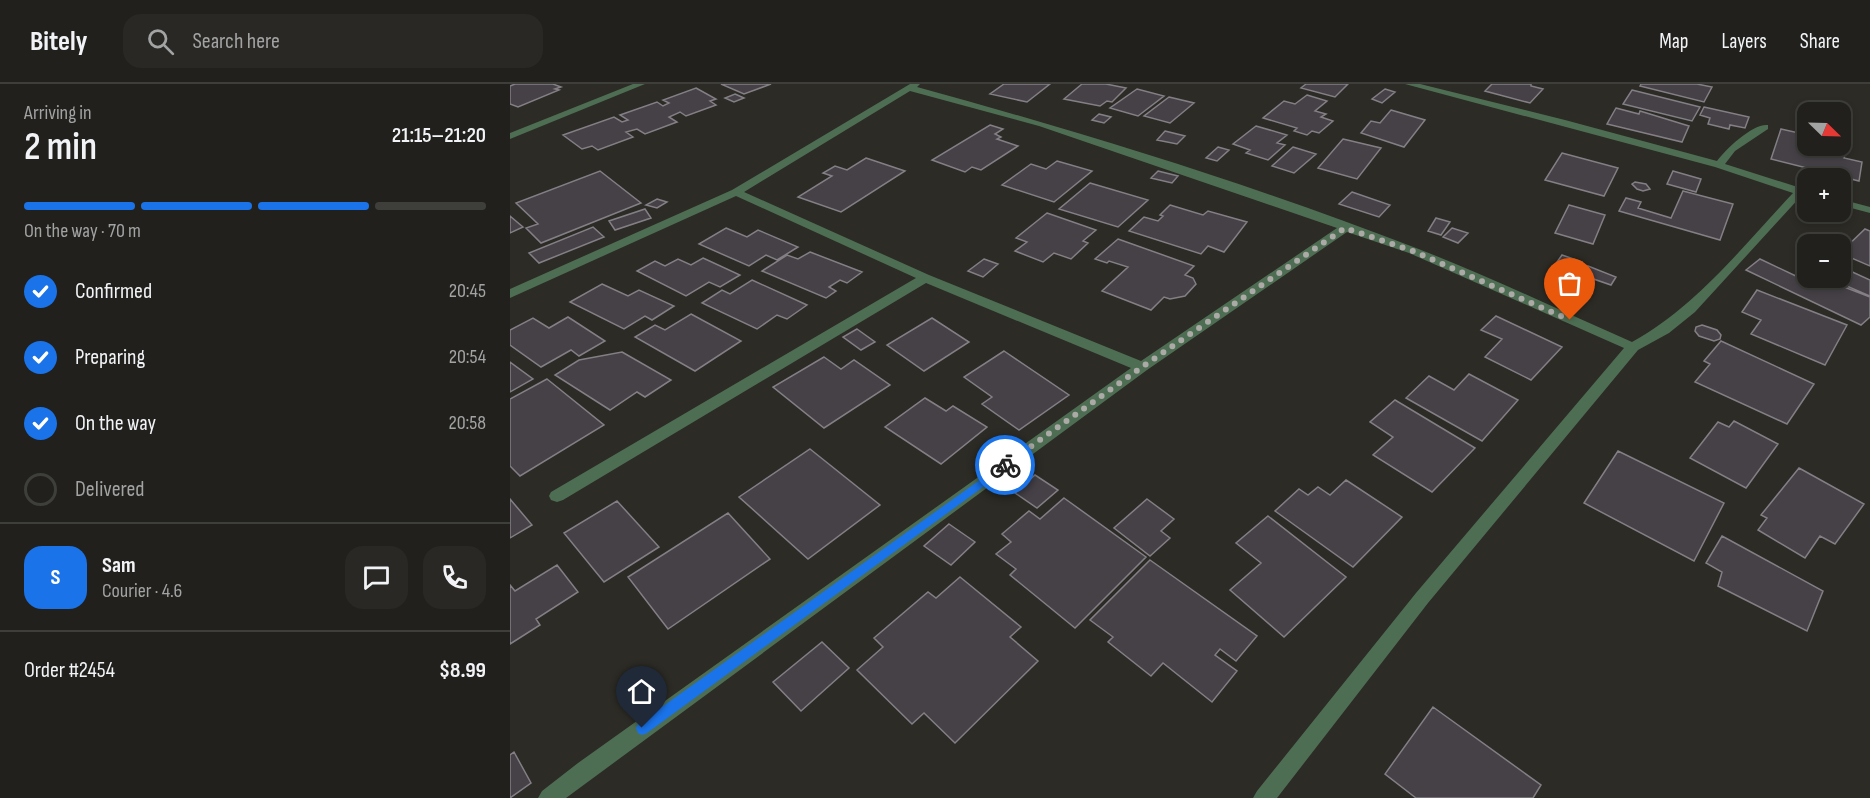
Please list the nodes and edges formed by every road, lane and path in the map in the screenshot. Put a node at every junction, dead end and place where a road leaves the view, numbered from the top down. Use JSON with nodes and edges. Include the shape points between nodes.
{"nodes":[{"id":1,"x":641,"y":84,"type":"edge"},
{"id":2,"x":1409,"y":84,"type":"edge"},
{"id":3,"x":913,"y":86,"type":"edge"},
{"id":4,"x":1765,"y":127,"type":"dead end"},
{"id":5,"x":510,"y":136,"type":"edge"},
{"id":6,"x":1719,"y":165,"type":"junction"},
{"id":7,"x":1797,"y":190,"type":"edge"},
{"id":8,"x":736,"y":192,"type":"junction"},
{"id":9,"x":1797,"y":199,"type":"edge"},
{"id":10,"x":1851,"y":205,"type":"edge"},
{"id":11,"x":1870,"y":210,"type":"edge"},
{"id":12,"x":1345,"y":228,"type":"junction"},
{"id":13,"x":925,"y":278,"type":"junction"},
{"id":14,"x":510,"y":294,"type":"edge"},
{"id":15,"x":1633,"y":347,"type":"junction"},
{"id":16,"x":1142,"y":367,"type":"junction"},
{"id":17,"x":557,"y":496,"type":"dead end"},
{"id":18,"x":549,"y":798,"type":"edge"},
{"id":19,"x":1264,"y":798,"type":"edge"}],
"edges":[{"from":1,"to":5,"type":"street"},
{"from":2,"to":6,"type":"street"},
{"from":3,"to":8,"type":"street"},
{"from":3,"to":12,"type":"street","via":[[1042,124]]},
{"from":4,"to":6,"type":"street","via":[[1731,148]]},
{"from":6,"to":7,"type":"street"},
{"from":8,"to":13,"type":"street"},
{"from":8,"to":14,"type":"street"},
{"from":9,"to":15,"type":"street","via":[[1691,309]]},
{"from":10,"to":11,"type":"street"},
{"from":12,"to":15,"type":"street","via":[[1413,251]]},
{"from":12,"to":16,"type":"street"},
{"from":13,"to":16,"type":"street"},
{"from":13,"to":17,"type":"street"},
{"from":15,"to":19,"type":"street","via":[[1422,598]]},
{"from":16,"to":18,"type":"street"}]}
